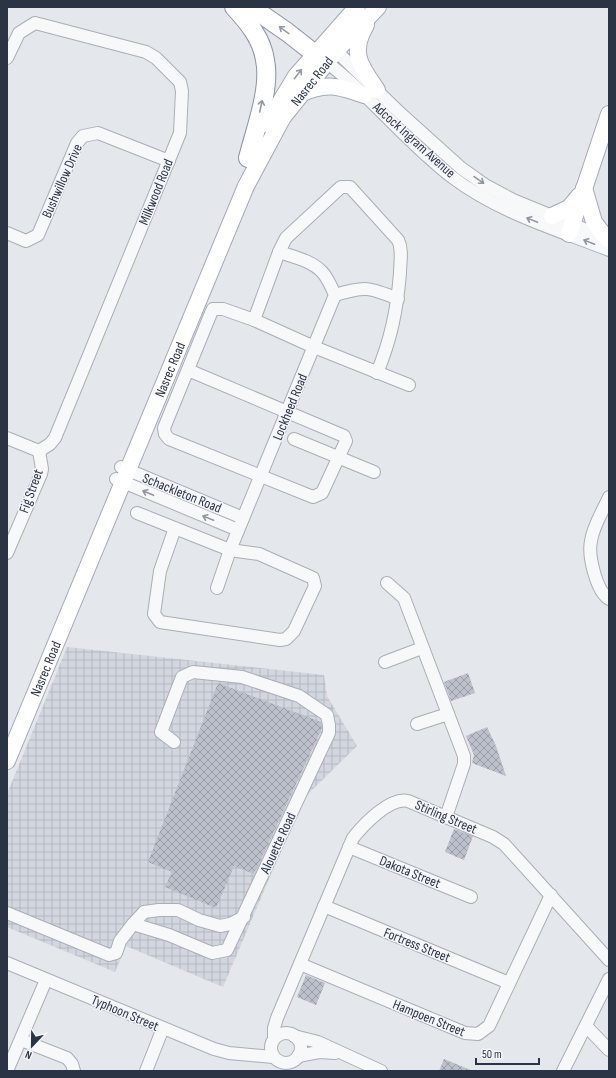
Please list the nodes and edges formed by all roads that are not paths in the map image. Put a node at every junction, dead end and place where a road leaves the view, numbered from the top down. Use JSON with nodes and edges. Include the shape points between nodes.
{"nodes":[{"id":1,"x":234,"y":7,"type":"edge"},
{"id":2,"x":251,"y":7,"type":"edge"},
{"id":3,"x":357,"y":7,"type":"edge"},
{"id":4,"x":376,"y":9,"type":"edge"},
{"id":5,"x":326,"y":52,"type":"junction"},
{"id":6,"x":7,"y":58,"type":"edge"},
{"id":7,"x":371,"y":93,"type":"junction"},
{"id":8,"x":300,"y":94,"type":"junction"},
{"id":9,"x":609,"y":114,"type":"edge"},
{"id":10,"x":248,"y":158,"type":"junction"},
{"id":11,"x":169,"y":161,"type":"junction"},
{"id":12,"x":584,"y":188,"type":"junction"},
{"id":13,"x":552,"y":216,"type":"junction"},
{"id":14,"x":570,"y":229,"type":"junction"},
{"id":15,"x":7,"y":233,"type":"edge"},
{"id":16,"x":608,"y":243,"type":"edge"},
{"id":17,"x":279,"y":252,"type":"junction"},
{"id":18,"x":335,"y":295,"type":"junction"},
{"id":19,"x":398,"y":299,"type":"junction"},
{"id":20,"x":254,"y":320,"type":"junction"},
{"id":21,"x":314,"y":347,"type":"junction"},
{"id":22,"x":188,"y":370,"type":"junction"},
{"id":23,"x":376,"y":373,"type":"junction"},
{"id":24,"x":409,"y":386,"type":"dead end"},
{"id":25,"x":288,"y":412,"type":"junction"},
{"id":26,"x":7,"y":438,"type":"edge"},
{"id":27,"x":294,"y":439,"type":"dead end"},
{"id":28,"x":39,"y":451,"type":"junction"},
{"id":29,"x":338,"y":458,"type":"junction"},
{"id":30,"x":374,"y":472,"type":"dead end"},
{"id":31,"x":122,"y":475,"type":"junction"},
{"id":32,"x":261,"y":476,"type":"junction"},
{"id":33,"x":184,"y":493,"type":"junction"},
{"id":34,"x":609,"y":497,"type":"edge"},
{"id":35,"x":179,"y":506,"type":"junction"},
{"id":36,"x":137,"y":513,"type":"dead end"},
{"id":37,"x":243,"y":518,"type":"junction"},
{"id":38,"x":175,"y":528,"type":"junction"},
{"id":39,"x":238,"y":530,"type":"junction"},
{"id":40,"x":8,"y":545,"type":"edge"},
{"id":41,"x":230,"y":550,"type":"junction"},
{"id":42,"x":387,"y":583,"type":"dead end"},
{"id":43,"x":217,"y":588,"type":"dead end"},
{"id":44,"x":609,"y":599,"type":"edge"},
{"id":45,"x":422,"y":648,"type":"junction"},
{"id":46,"x":385,"y":662,"type":"dead end"},
{"id":47,"x":448,"y":714,"type":"junction"},
{"id":48,"x":417,"y":724,"type":"dead end"},
{"id":49,"x":174,"y":742,"type":"dead end"},
{"id":50,"x":7,"y":744,"type":"edge"},
{"id":51,"x":7,"y":761,"type":"edge"},
{"id":52,"x":446,"y":817,"type":"junction"},
{"id":53,"x":349,"y":847,"type":"junction"},
{"id":54,"x":552,"y":895,"type":"junction"},
{"id":55,"x":470,"y":897,"type":"dead end"},
{"id":56,"x":324,"y":906,"type":"junction"},
{"id":57,"x":7,"y":913,"type":"edge"},
{"id":58,"x":244,"y":917,"type":"junction"},
{"id":59,"x":134,"y":924,"type":"junction"},
{"id":60,"x":609,"y":960,"type":"edge"},
{"id":61,"x":7,"y":963,"type":"edge"},
{"id":62,"x":300,"y":964,"type":"junction"},
{"id":63,"x":609,"y":979,"type":"edge"},
{"id":64,"x":46,"y":980,"type":"junction"},
{"id":65,"x":509,"y":983,"type":"junction"},
{"id":66,"x":282,"y":1006,"type":"junction"},
{"id":67,"x":586,"y":1026,"type":"junction"},
{"id":68,"x":163,"y":1028,"type":"junction"},
{"id":69,"x":292,"y":1035,"type":"junction"},
{"id":70,"x":21,"y":1040,"type":"junction"},
{"id":71,"x":273,"y":1041,"type":"junction"},
{"id":72,"x":609,"y":1050,"type":"edge"},
{"id":73,"x":246,"y":1054,"type":"junction"},
{"id":74,"x":342,"y":1055,"type":"junction"},
{"id":75,"x":277,"y":1063,"type":"edge"},
{"id":76,"x":294,"y":1063,"type":"edge"},
{"id":77,"x":8,"y":1071,"type":"edge"},
{"id":78,"x":74,"y":1071,"type":"edge"},
{"id":79,"x":146,"y":1071,"type":"edge"},
{"id":80,"x":381,"y":1071,"type":"edge"},
{"id":81,"x":564,"y":1071,"type":"edge"}],
"edges":[{"from":10,"to":1,"type":"highway","one_way":true,"via":[[266,78],[265,60],[254,32]]},
{"from":5,"to":2,"type":"highway","one_way":true,"via":[[287,32]]},
{"from":3,"to":5,"type":"main road","name":"Nasrec Road"},
{"from":4,"to":5,"type":"main road","name":"Nasrec Road"},
{"from":4,"to":7,"type":"main road","via":[[360,36],[358,55]]},
{"from":5,"to":7,"type":"street","name":"Adcock Ingram Avenue"},
{"from":5,"to":8,"type":"main road","name":"Nasrec Road"},
{"from":10,"to":5,"type":"main road","name":"Nasrec Road","one_way":true,"via":[[296,76]]},
{"from":6,"to":11,"type":"street","name":"Milkwood Road","via":[[19,33],[35,23],[151,55],[176,77],[182,91],[180,133]]},
{"from":7,"to":8,"type":"main road","via":[[328,86]]},
{"from":7,"to":13,"type":"street","name":"Adcock Ingram Avenue","one_way":true,"via":[[485,185]]},
{"from":14,"to":7,"type":"street","name":"Adcock Ingram Avenue","one_way":true,"via":[[508,210],[452,177],[422,151]]},
{"from":8,"to":31,"type":"main road","name":"Nasrec Road","via":[[283,117],[239,199]]},
{"from":9,"to":12,"type":"main road"},
{"from":10,"to":31,"type":"main road","name":"Nasrec Road"},
{"from":11,"to":15,"type":"street","name":"Bushwillow Drive","via":[[98,133],[83,136],[77,143],[38,235],[26,241]]},
{"from":11,"to":28,"type":"street","name":"Milkwood Road","via":[[55,438]]},
{"from":12,"to":13,"type":"main road","via":[[569,208]]},
{"from":12,"to":14,"type":"main road"},
{"from":12,"to":16,"type":"main road","via":[[594,222]]},
{"from":13,"to":14,"type":"street","name":"Adcock Ingram Avenue"},
{"from":14,"to":16,"type":"street","name":"Adcock Ingram Avenue"},
{"from":17,"to":18,"type":"street","via":[[319,269]]},
{"from":17,"to":19,"type":"street","via":[[286,238],[316,209],[341,188],[350,187],[400,245]]},
{"from":17,"to":20,"type":"street"},
{"from":18,"to":19,"type":"street","via":[[364,288]]},
{"from":18,"to":21,"type":"street","name":"Lockheed Road"},
{"from":19,"to":23,"type":"street","via":[[393,327]]},
{"from":20,"to":21,"type":"street"},
{"from":20,"to":22,"type":"street","via":[[223,309],[214,309]]},
{"from":21,"to":23,"type":"street"},
{"from":21,"to":25,"type":"street","name":"Lockheed Road"},
{"from":22,"to":25,"type":"street"},
{"from":22,"to":32,"type":"street","via":[[164,428],[165,434],[169,439]]},
{"from":23,"to":24,"type":"street"},
{"from":25,"to":29,"type":"street","via":[[344,436],[346,441]]},
{"from":25,"to":32,"type":"street","name":"Lockheed Road"},
{"from":26,"to":28,"type":"street"},
{"from":27,"to":29,"type":"street"},
{"from":28,"to":40,"type":"street","name":"Fig Street","via":[[41,474]]},
{"from":29,"to":30,"type":"street"},
{"from":29,"to":32,"type":"street","via":[[322,493],[317,497],[310,497]]},
{"from":31,"to":33,"type":"street","name":"Schackleton Road"},
{"from":35,"to":31,"type":"street","name":"Schackleton Road","one_way":true},
{"from":31,"to":50,"type":"main road","name":"Nasrec Road"},
{"from":31,"to":51,"type":"main road","name":"Nasrec Road"},
{"from":32,"to":37,"type":"street","name":"Lockheed Road"},
{"from":33,"to":35,"type":"street"},
{"from":33,"to":37,"type":"street","name":"Schackleton Road"},
{"from":34,"to":44,"type":"street","via":[[593,532],[590,546],[598,584],[601,592]]},
{"from":39,"to":35,"type":"street","name":"Schackleton Road","one_way":true},
{"from":36,"to":38,"type":"street"},
{"from":37,"to":39,"type":"street","name":"Lockheed Road"},
{"from":38,"to":41,"type":"street"},
{"from":38,"to":41,"type":"street","via":[[160,571],[154,614],[157,620],[286,639],[294,631],[315,586],[315,580],[259,554]]},
{"from":39,"to":41,"type":"street","name":"Lockheed Road"},
{"from":41,"to":43,"type":"street","name":"Lockheed Road"},
{"from":42,"to":45,"type":"street","via":[[404,598]]},
{"from":45,"to":46,"type":"street"},
{"from":45,"to":47,"type":"street"},
{"from":47,"to":48,"type":"street"},
{"from":47,"to":52,"type":"street","via":[[464,760]]},
{"from":49,"to":58,"type":"street","name":"Alouette Road","via":[[161,732],[182,677],[193,672],[242,677],[299,696],[327,715],[329,733]]},
{"from":52,"to":53,"type":"street","name":"Stirling Street","via":[[408,802],[398,801],[360,829]]},
{"from":52,"to":54,"type":"street","name":"Stirling Street","via":[[499,840]]},
{"from":53,"to":55,"type":"street","name":"Dakota Street"},
{"from":53,"to":56,"type":"street","name":"Stirling Street"},
{"from":54,"to":60,"type":"street","name":"Stirling Street"},
{"from":54,"to":65,"type":"street","name":"Hampoen Street"},
{"from":56,"to":62,"type":"street","name":"Stirling Street"},
{"from":56,"to":65,"type":"street","name":"Fortress Street"},
{"from":57,"to":59,"type":"street","via":[[113,955],[120,941]]},
{"from":58,"to":59,"type":"street","via":[[220,926],[178,910],[159,910],[144,912]]},
{"from":58,"to":59,"type":"street","name":"Alouette Road","via":[[227,950],[212,953],[170,935]]},
{"from":61,"to":64,"type":"street","name":"Typhoon Street"},
{"from":62,"to":65,"type":"street","name":"Hampoen Street","via":[[470,1034],[478,1034],[486,1029]]},
{"from":62,"to":66,"type":"street","name":"Stirling Street"},
{"from":63,"to":67,"type":"street"},
{"from":64,"to":68,"type":"street","name":"Typhoon Street"},
{"from":64,"to":70,"type":"street"},
{"from":66,"to":69,"type":"street","via":[[283,1020]]},
{"from":66,"to":71,"type":"street","name":"Stirling Street","via":[[274,1028]]},
{"from":67,"to":72,"type":"street"},
{"from":67,"to":81,"type":"street"},
{"from":68,"to":73,"type":"street","name":"Typhoon Street","via":[[214,1049]]},
{"from":68,"to":79,"type":"street"},
{"from":69,"to":71,"type":"street","via":[[280,1034]]},
{"from":69,"to":74,"type":"street","via":[[318,1042]]},
{"from":69,"to":76,"type":"street","via":[[300,1045]]},
{"from":70,"to":77,"type":"street"},
{"from":70,"to":78,"type":"street","via":[[66,1058]]},
{"from":71,"to":73,"type":"street","name":"Typhoon Street"},
{"from":71,"to":75,"type":"street","via":[[271,1050]]},
{"from":73,"to":75,"type":"street","name":"Typhoon Street"},
{"from":74,"to":76,"type":"street","via":[[324,1052]]},
{"from":74,"to":80,"type":"street"},
{"from":75,"to":76,"type":"street"}]}
